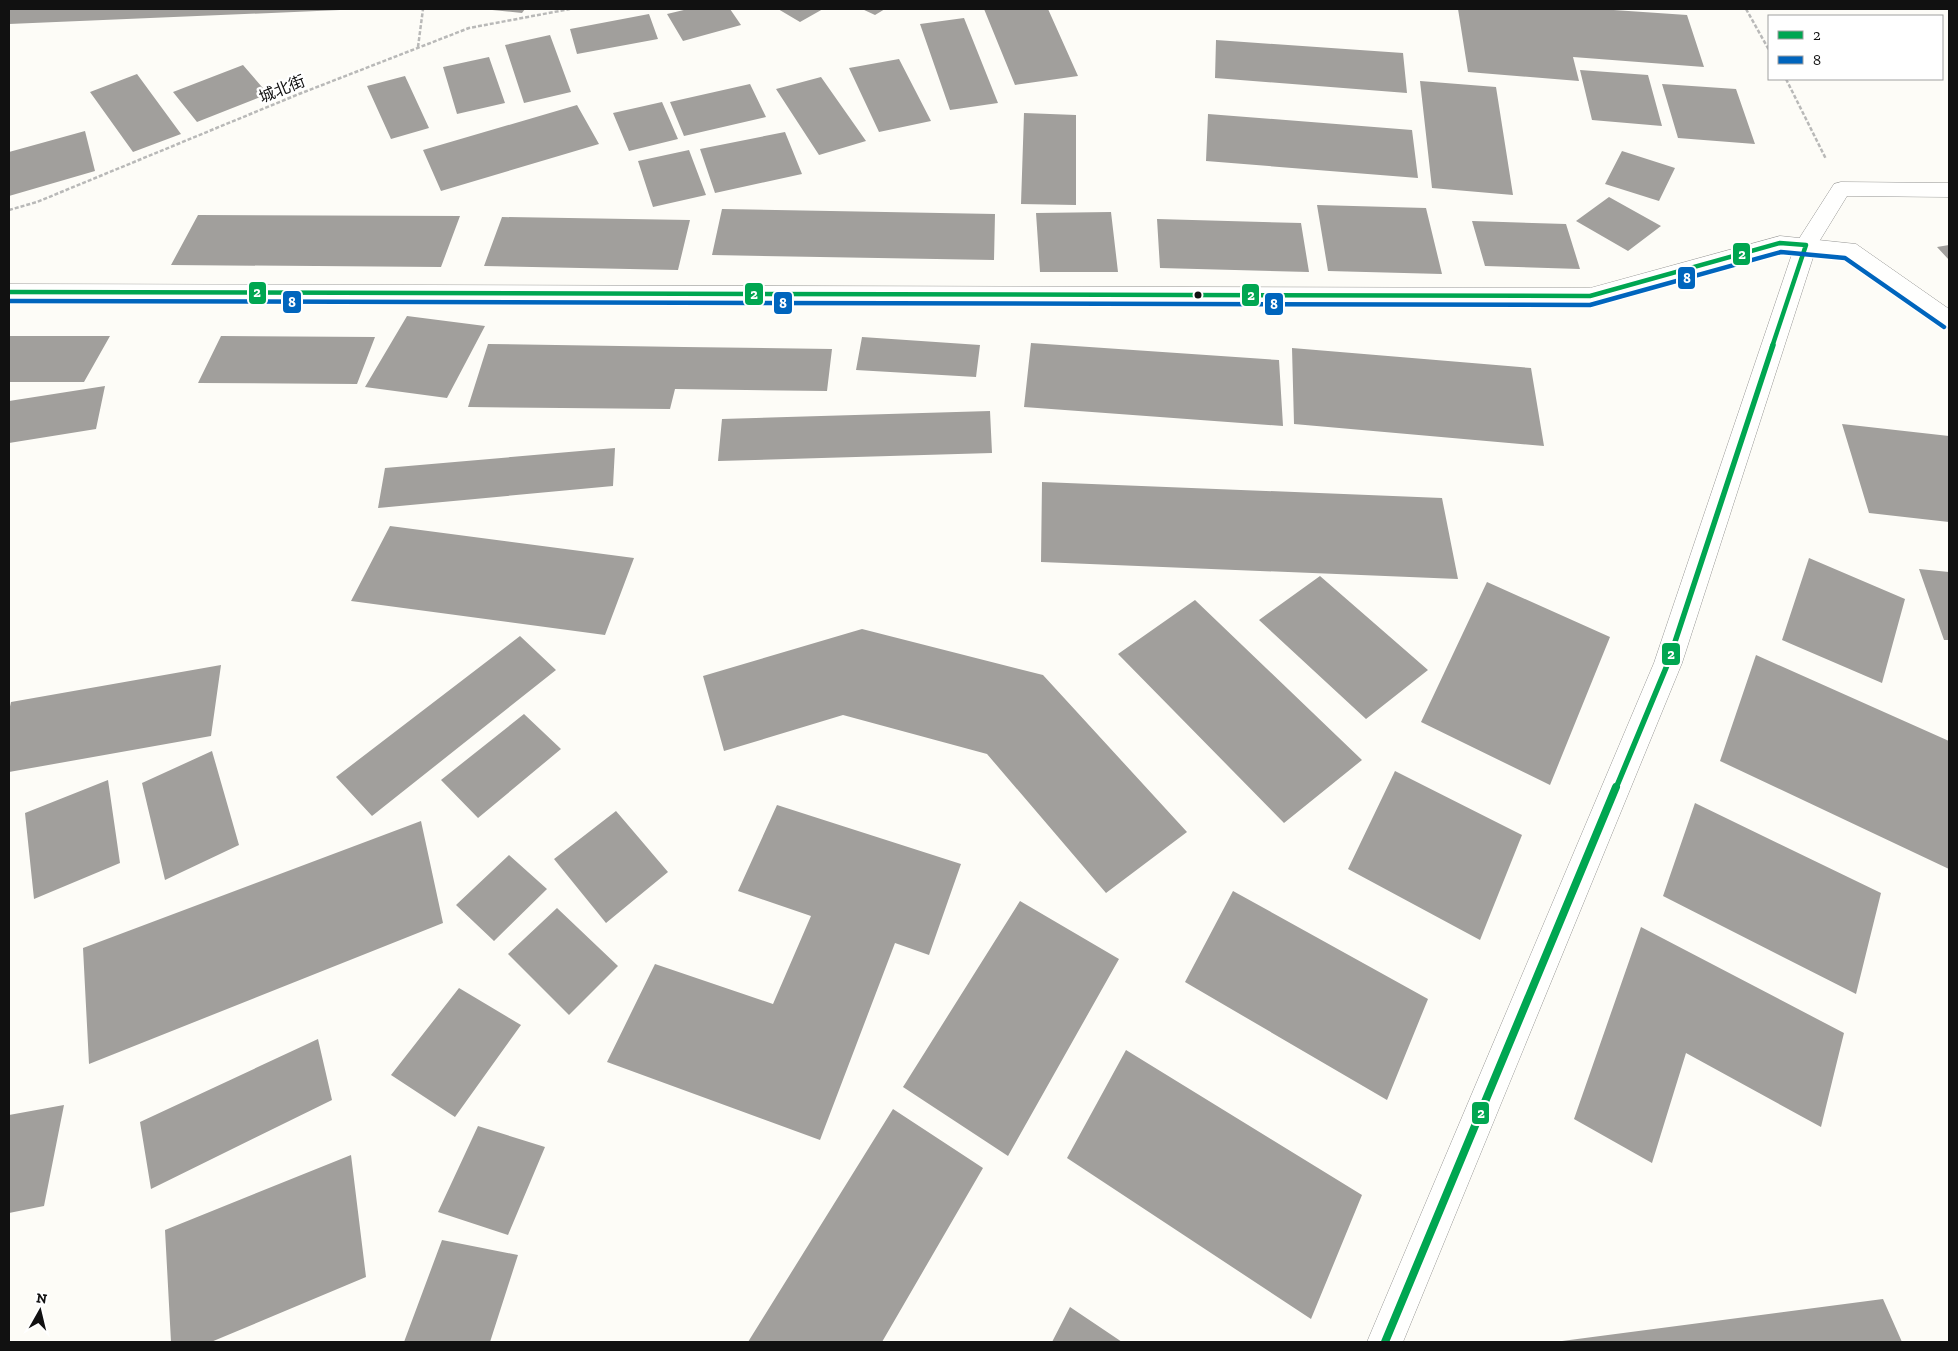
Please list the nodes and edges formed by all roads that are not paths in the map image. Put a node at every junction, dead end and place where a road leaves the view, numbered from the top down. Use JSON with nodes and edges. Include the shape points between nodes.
{"nodes":[{"id":1,"x":1949,"y":190,"type":"edge"},
{"id":2,"x":1806,"y":245,"type":"junction"},
{"id":3,"x":9,"y":292,"type":"edge"},
{"id":4,"x":1949,"y":320,"type":"edge"},
{"id":5,"x":1385,"y":1342,"type":"edge"}],
"edges":[{"from":1,"to":2,"type":"street","via":[[1841,189]]},
{"from":2,"to":3,"type":"street","via":[[1780,243],[1590,296]]},
{"from":2,"to":4,"type":"street","via":[[1848,249]]},
{"from":2,"to":5,"type":"street","via":[[1668,663]]}]}
